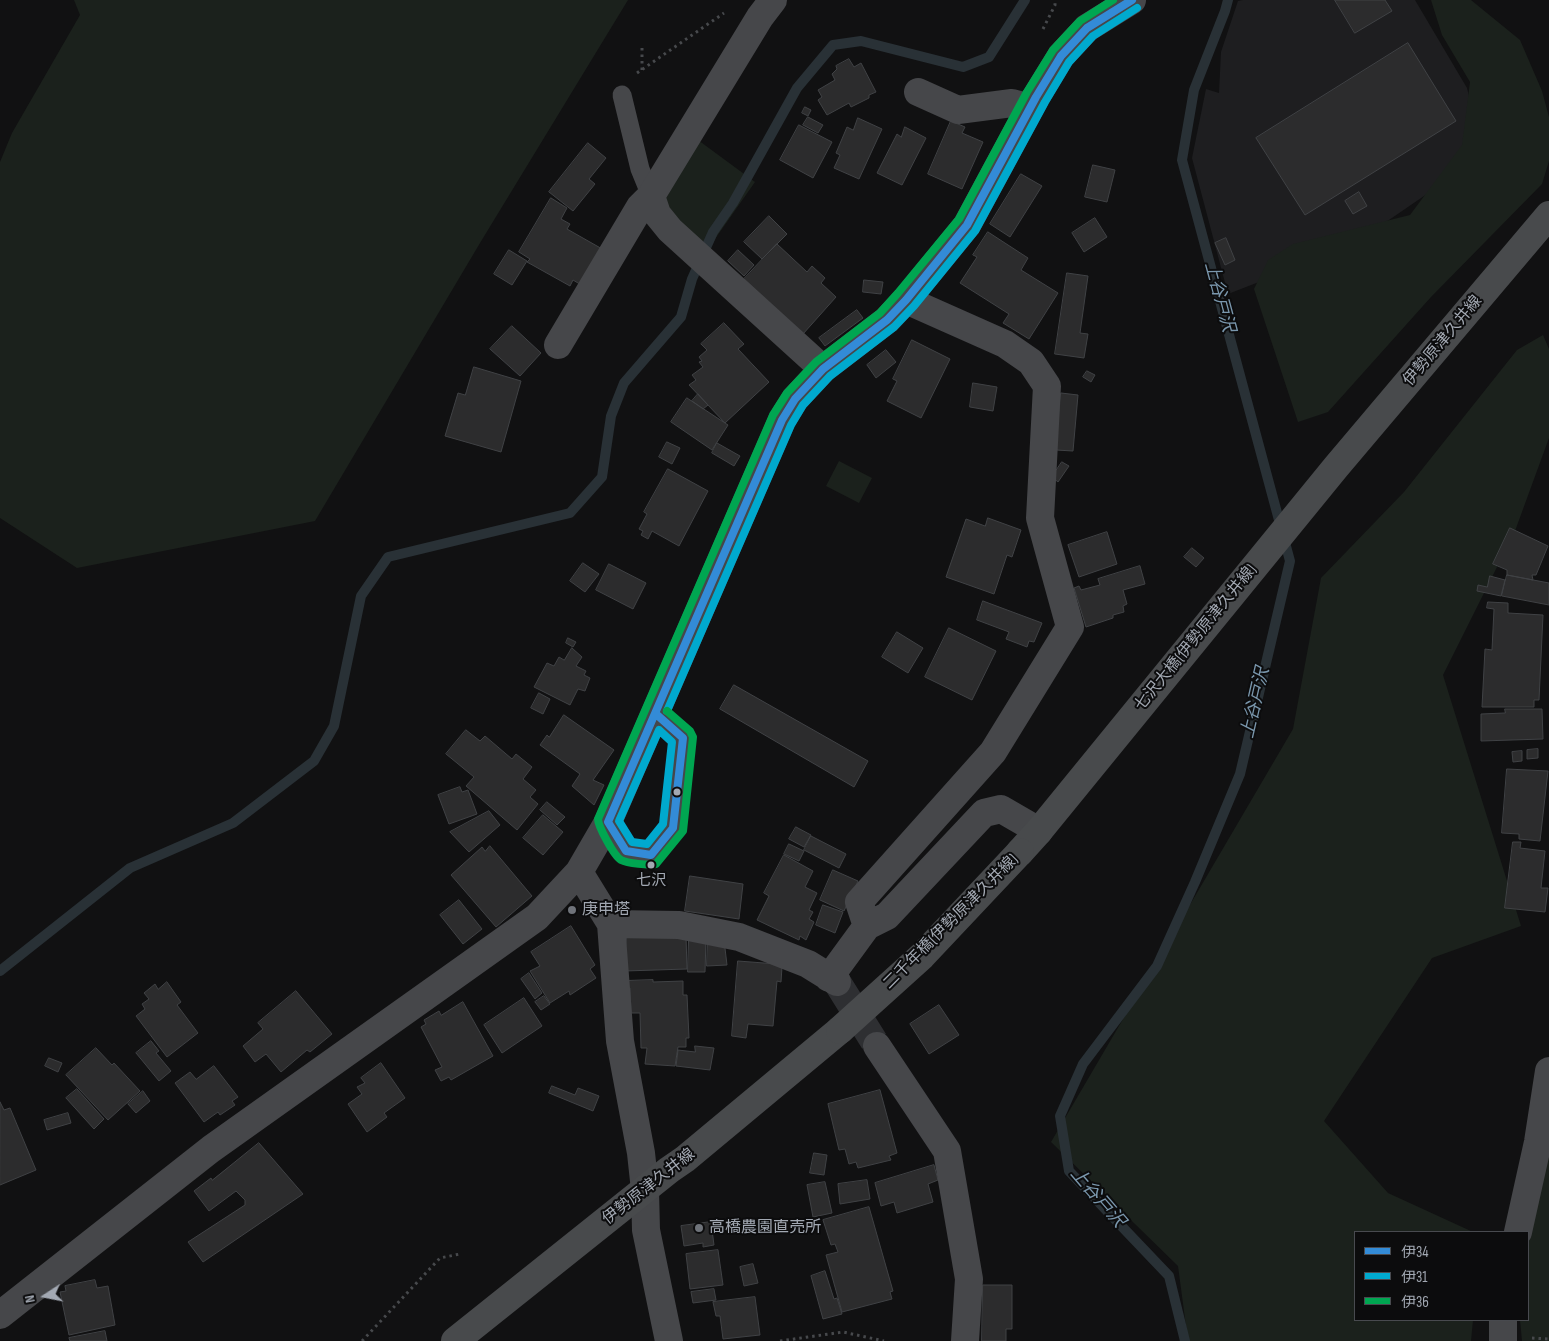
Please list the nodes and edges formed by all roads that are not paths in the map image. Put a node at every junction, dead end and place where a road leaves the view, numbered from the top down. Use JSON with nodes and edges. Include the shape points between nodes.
{"nodes":[{"id":1,"x":773,"y":0,"type":"edge"},
{"id":2,"x":1132,"y":0,"type":"edge"},
{"id":3,"x":918,"y":92,"type":"dead end"},
{"id":4,"x":622,"y":95,"type":"road end"},
{"id":5,"x":1030,"y":108,"type":"junction"},
{"id":6,"x":651,"y":196,"type":"junction"},
{"id":7,"x":1549,"y":215,"type":"edge"},
{"id":8,"x":906,"y":300,"type":"junction"},
{"id":9,"x":558,"y":345,"type":"dead end"},
{"id":10,"x":823,"y":369,"type":"junction"},
{"id":11,"x":1336,"y":466,"type":"joint"},
{"id":12,"x":656,"y":714,"type":"junction"},
{"id":13,"x":1056,"y":809,"type":"joint"},
{"id":14,"x":608,"y":822,"type":"junction"},
{"id":15,"x":1039,"y":831,"type":"junction"},
{"id":16,"x":579,"y":872,"type":"junction"},
{"id":17,"x":611,"y":924,"type":"junction"},
{"id":18,"x":868,"y":926,"type":"junction"},
{"id":19,"x":840,"y":1030,"type":"joint"},
{"id":20,"x":877,"y":1046,"type":"tunnel mouth"},
{"id":21,"x":1549,"y":1072,"type":"edge"},
{"id":22,"x":645,"y":1190,"type":"junction"},
{"id":23,"x":1518,"y":1231,"type":"edge"},
{"id":24,"x":0,"y":1315,"type":"edge"},
{"id":25,"x":1503,"y":1321,"type":"edge"},
{"id":26,"x":455,"y":1341,"type":"edge"},
{"id":27,"x":669,"y":1341,"type":"edge"},
{"id":28,"x":965,"y":1341,"type":"edge"},
{"id":29,"x":1503,"y":1341,"type":"edge"}],
"edges":[{"from":1,"to":6,"type":"street"},
{"from":2,"to":5,"type":"street","via":[[1087,28],[1061,56]]},
{"from":3,"to":5,"type":"street","via":[[958,110],[1012,103]]},
{"from":4,"to":6,"type":"lane","via":[[640,169]]},
{"from":5,"to":8,"type":"street","via":[[967,224]]},
{"from":6,"to":9,"type":"street","via":[[640,207]]},
{"from":6,"to":10,"type":"street","via":[[657,214],[683,242]]},
{"from":7,"to":11,"type":"main road","name":"伊勢原津久井線"},
{"from":8,"to":10,"type":"street","via":[[887,320]]},
{"from":8,"to":18,"type":"street","via":[[1005,344],[1031,362],[1047,386],[1040,518],[1070,627],[993,752],[859,902]]},
{"from":10,"to":12,"type":"street","via":[[795,399],[782,420]]},
{"from":11,"to":13,"type":"main road","name":"七沢大橋(伊勢原津久井線)"},
{"from":12,"to":14,"type":"street"},
{"from":12,"to":14,"type":"lane","via":[[683,738],[674,828],[651,855],[626,851]]},
{"from":13,"to":15,"type":"main road","name":"二千年橋(伊勢原津久井線)"},
{"from":14,"to":16,"type":"street"},
{"from":15,"to":18,"type":"street","via":[[1000,809],[984,813],[887,916]]},
{"from":15,"to":19,"type":"main road","name":"二千年橋(伊勢原津久井線)","bridge":true,"via":[[922,956]]},
{"from":16,"to":17,"type":"street"},
{"from":16,"to":24,"type":"street","via":[[537,918],[211,1149]]},
{"from":17,"to":18,"type":"street","via":[[679,925],[738,937],[808,964],[833,980]]},
{"from":17,"to":22,"type":"street","via":[[620,1041]]},
{"from":19,"to":22,"type":"main road","name":"伊勢原津久井線"},
{"from":20,"to":28,"type":"street","via":[[947,1151],[969,1279]]},
{"from":21,"to":23,"type":"street","via":[[1538,1142]]},
{"from":22,"to":26,"type":"main road","name":"伊勢原津久井線"},
{"from":22,"to":27,"type":"street","via":[[646,1230]]},
{"from":25,"to":29,"type":"street"}]}
